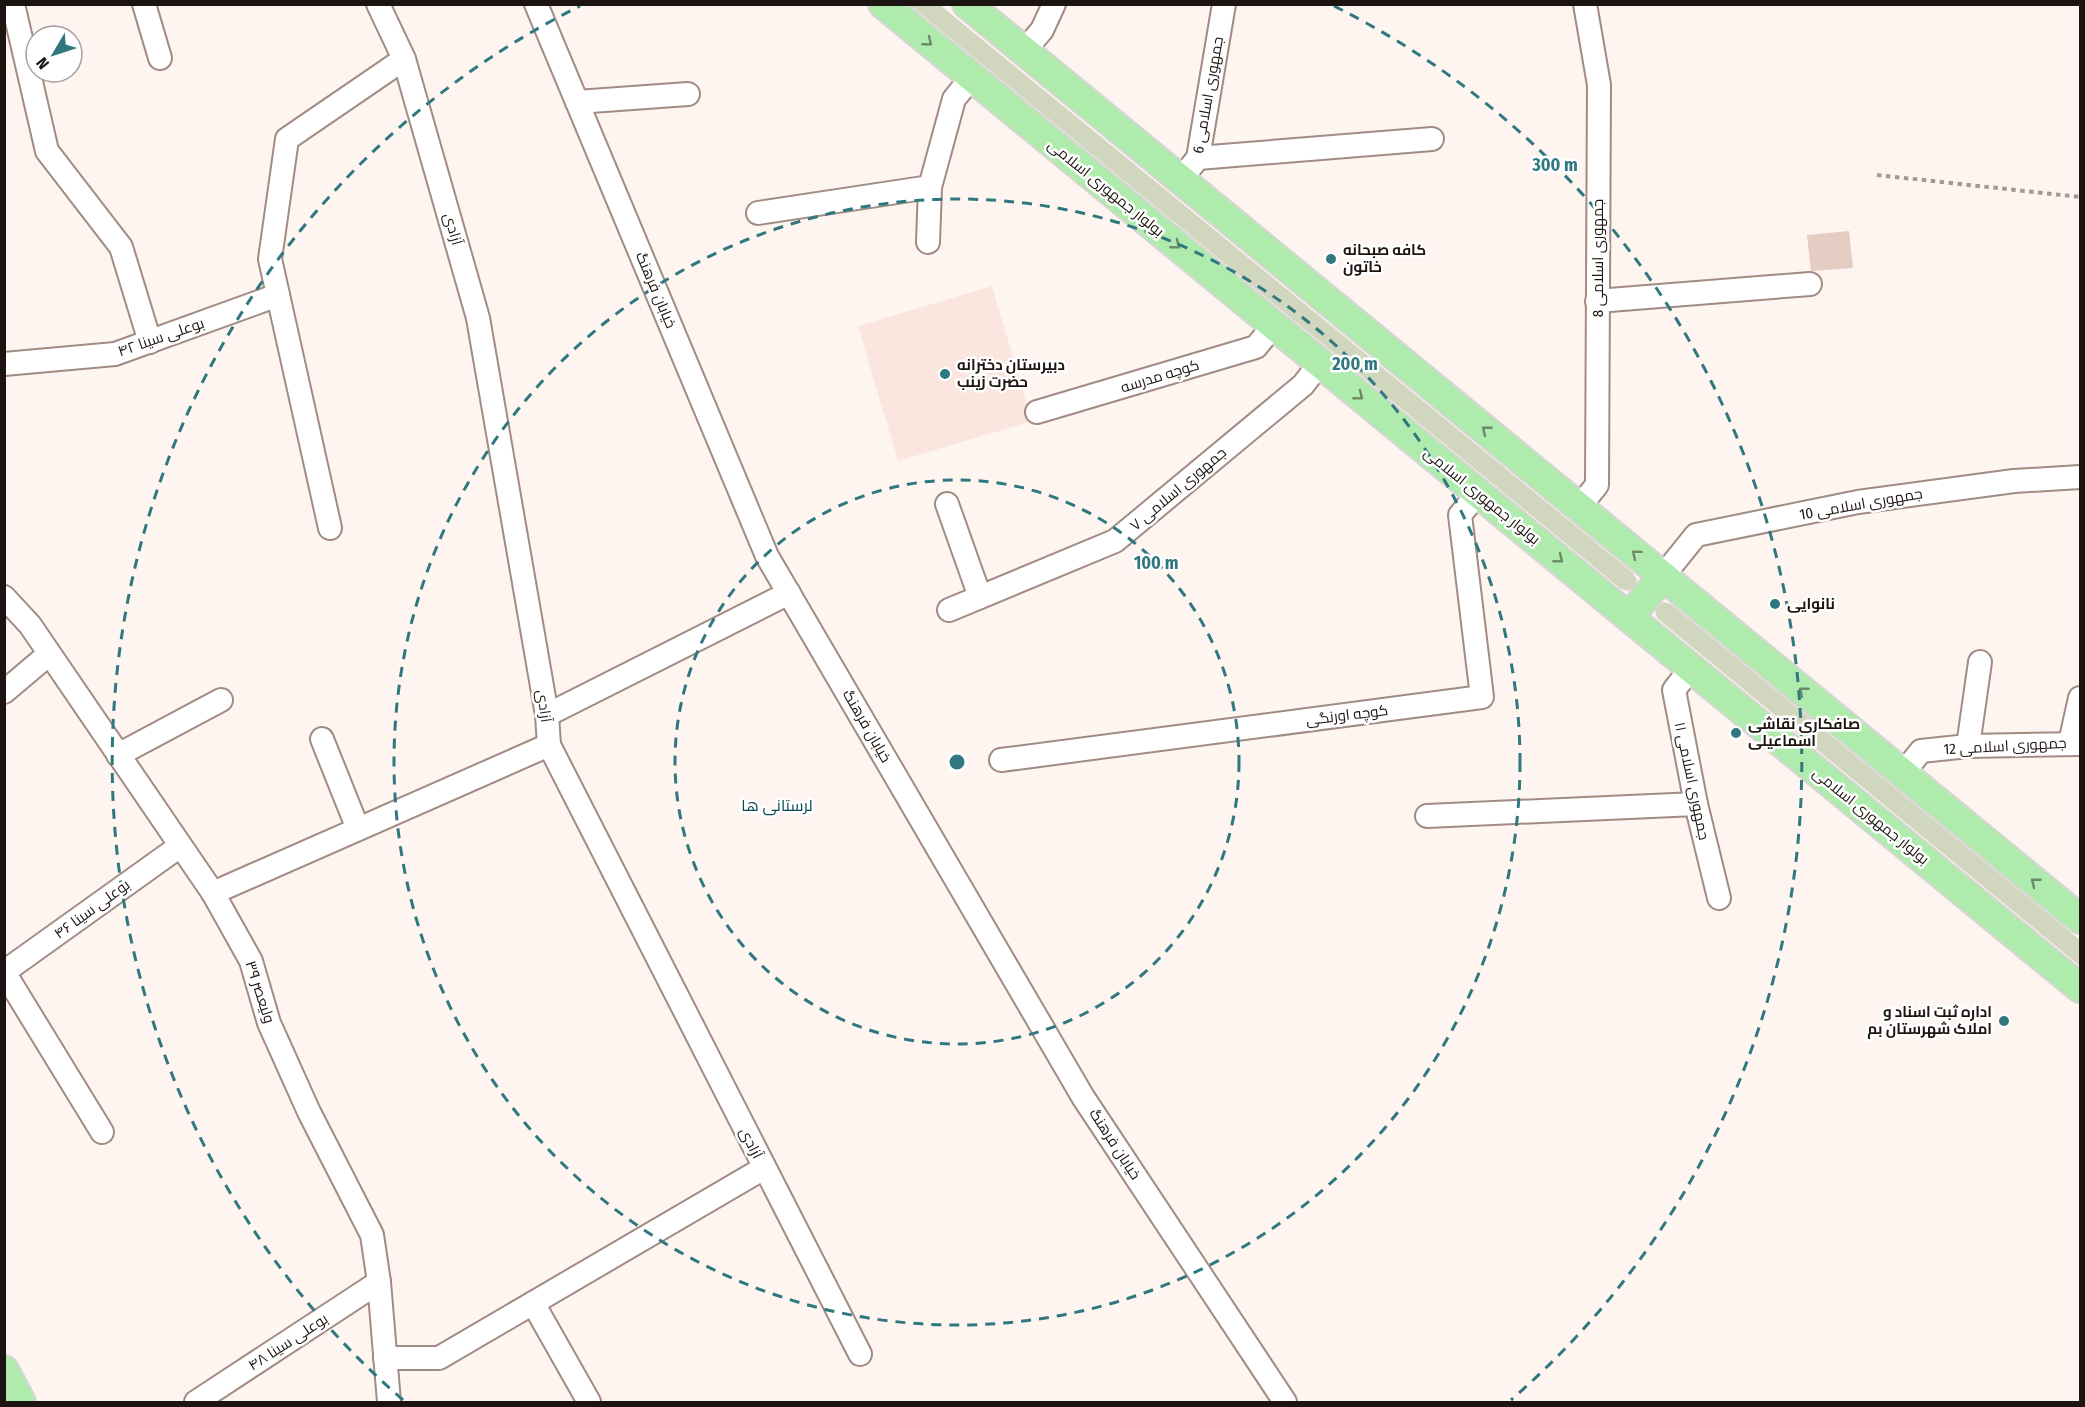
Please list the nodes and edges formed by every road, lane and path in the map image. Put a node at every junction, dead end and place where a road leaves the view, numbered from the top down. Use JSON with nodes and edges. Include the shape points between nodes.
{"nodes":[{"id":1,"x":13,"y":4,"type":"edge"},
{"id":2,"x":144,"y":4,"type":"edge"},
{"id":3,"x":378,"y":4,"type":"edge"},
{"id":4,"x":536,"y":4,"type":"edge"},
{"id":5,"x":883,"y":4,"type":"edge"},
{"id":6,"x":967,"y":4,"type":"edge"},
{"id":7,"x":1054,"y":4,"type":"edge"},
{"id":8,"x":1224,"y":4,"type":"edge"},
{"id":9,"x":1585,"y":4,"type":"edge"},
{"id":10,"x":13,"y":40,"type":"edge"},
{"id":11,"x":1024,"y":51,"type":"junction"},
{"id":12,"x":160,"y":58,"type":"dead end"},
{"id":13,"x":404,"y":59,"type":"junction"},
{"id":14,"x":972,"y":77,"type":"junction"},
{"id":15,"x":688,"y":94,"type":"dead end"},
{"id":16,"x":577,"y":102,"type":"junction"},
{"id":17,"x":1432,"y":139,"type":"dead end"},
{"id":18,"x":1198,"y":158,"type":"junction"},
{"id":19,"x":1877,"y":175,"type":"dead end"},
{"id":20,"x":1180,"y":179,"type":"junction"},
{"id":21,"x":930,"y":186,"type":"junction"},
{"id":22,"x":2080,"y":197,"type":"edge"},
{"id":23,"x":758,"y":213,"type":"dead end"},
{"id":24,"x":928,"y":242,"type":"dead end"},
{"id":25,"x":1810,"y":284,"type":"dead end"},
{"id":26,"x":278,"y":295,"type":"junction"},
{"id":27,"x":1597,"y":301,"type":"junction"},
{"id":28,"x":1274,"y":325,"type":"junction"},
{"id":29,"x":150,"y":342,"type":"junction"},
{"id":30,"x":1320,"y":363,"type":"junction"},
{"id":31,"x":4,"y":364,"type":"edge"},
{"id":32,"x":1037,"y":412,"type":"dead end"},
{"id":33,"x":2080,"y":477,"type":"edge"},
{"id":34,"x":1478,"y":493,"type":"junction"},
{"id":35,"x":947,"y":504,"type":"dead end"},
{"id":36,"x":1579,"y":507,"type":"junction"},
{"id":37,"x":330,"y":528,"type":"dead end"},
{"id":38,"x":1663,"y":576,"type":"junction"},
{"id":39,"x":789,"y":593,"type":"junction"},
{"id":40,"x":4,"y":597,"type":"edge"},
{"id":41,"x":980,"y":597,"type":"junction"},
{"id":42,"x":949,"y":610,"type":"dead end"},
{"id":43,"x":1629,"y":617,"type":"junction"},
{"id":44,"x":49,"y":654,"type":"junction"},
{"id":45,"x":1980,"y":662,"type":"dead end"},
{"id":46,"x":1691,"y":668,"type":"junction"},
{"id":47,"x":4,"y":692,"type":"edge"},
{"id":48,"x":2080,"y":698,"type":"edge"},
{"id":49,"x":221,"y":700,"type":"dead end"},
{"id":50,"x":547,"y":715,"type":"junction"},
{"id":51,"x":322,"y":739,"type":"dead end"},
{"id":52,"x":2075,"y":743,"type":"edge"},
{"id":53,"x":549,"y":745,"type":"junction"},
{"id":54,"x":1968,"y":746,"type":"junction"},
{"id":55,"x":118,"y":754,"type":"junction"},
{"id":56,"x":1001,"y":760,"type":"dead end"},
{"id":57,"x":1903,"y":773,"type":"junction"},
{"id":58,"x":1696,"y":804,"type":"junction"},
{"id":59,"x":1426,"y":816,"type":"dead end"},
{"id":60,"x":358,"y":829,"type":"junction"},
{"id":61,"x":180,"y":846,"type":"junction"},
{"id":62,"x":213,"y":893,"type":"junction"},
{"id":63,"x":1719,"y":898,"type":"dead end"},
{"id":64,"x":2080,"y":919,"type":"edge"},
{"id":65,"x":4,"y":972,"type":"edge"},
{"id":66,"x":2080,"y":988,"type":"edge"},
{"id":67,"x":102,"y":1132,"type":"dead end"},
{"id":68,"x":764,"y":1168,"type":"junction"},
{"id":69,"x":379,"y":1282,"type":"junction"},
{"id":70,"x":533,"y":1303,"type":"junction"},
{"id":71,"x":860,"y":1354,"type":"dead end"},
{"id":72,"x":385,"y":1358,"type":"junction"},
{"id":73,"x":4,"y":1370,"type":"edge"},
{"id":74,"x":21,"y":1402,"type":"edge"},
{"id":75,"x":196,"y":1402,"type":"edge"},
{"id":76,"x":389,"y":1402,"type":"edge"},
{"id":77,"x":588,"y":1402,"type":"edge"},
{"id":78,"x":1285,"y":1402,"type":"edge"}],
"edges":[{"from":1,"to":10,"type":"street"},
{"from":2,"to":12,"type":"street"},
{"from":3,"to":13,"type":"street","name":"آزادی"},
{"from":4,"to":16,"type":"street","name":"خیابان فرهنگ"},
{"from":5,"to":14,"type":"main road","name":"بولوار جمهوری اسلامی","one_way":true},
{"from":6,"to":11,"type":"main road"},
{"from":7,"to":11,"type":"street","via":[[1042,30]]},
{"from":8,"to":18,"type":"street","name":"جمهوری اسلامی 6"},
{"from":9,"to":27,"type":"street","name":"جمهوری اسلامی 8","via":[[1599,85]]},
{"from":10,"to":29,"type":"street","via":[[47,151],[121,247]]},
{"from":11,"to":20,"type":"main road"},
{"from":13,"to":26,"type":"street","via":[[287,139],[270,259]]},
{"from":13,"to":50,"type":"street","name":"آزادی","via":[[478,318]]},
{"from":14,"to":21,"type":"street","via":[[954,99]]},
{"from":14,"to":28,"type":"main road","name":"بولوار جمهوری اسلامی","one_way":true},
{"from":15,"to":16,"type":"street"},
{"from":16,"to":39,"type":"street","name":"خیابان فرهنگ","via":[[767,556]]},
{"from":17,"to":18,"type":"street"},
{"from":18,"to":20,"type":"street","name":"جمهوری اسلامی 6"},
{"from":19,"to":22,"type":"path"},
{"from":36,"to":20,"type":"main road","one_way":true},
{"from":21,"to":23,"type":"street"},
{"from":21,"to":24,"type":"street"},
{"from":25,"to":27,"type":"street"},
{"from":26,"to":29,"type":"street","name":"بوعلی سینا ۴۲"},
{"from":26,"to":37,"type":"street"},
{"from":27,"to":36,"type":"street","name":"جمهوری اسلامی 8","via":[[1597,485]]},
{"from":28,"to":30,"type":"main road","name":"بولوار جمهوری اسلامی"},
{"from":28,"to":32,"type":"street","name":"کوچه مدرسه","via":[[1256,347]]},
{"from":29,"to":31,"type":"street","name":"بوعلی سینا ۴۲","via":[[115,354]]},
{"from":30,"to":34,"type":"main road","name":"بولوار جمهوری اسلامی","one_way":true},
{"from":30,"to":41,"type":"street","name":"جمهوری اسلامی ۷","via":[[1302,385],[1115,541]]},
{"from":33,"to":38,"type":"street","name":"جمهوری اسلامی 10","via":[[2014,481],[1858,502],[1696,535]]},
{"from":34,"to":43,"type":"main road","name":"بولوار جمهوری اسلامی","one_way":true},
{"from":34,"to":56,"type":"street","name":"کوچه اورنگی","via":[[1460,515],[1482,697]]},
{"from":35,"to":41,"type":"street"},
{"from":38,"to":36,"type":"main road","one_way":true},
{"from":38,"to":43,"type":"main road"},
{"from":57,"to":38,"type":"main road","one_way":true},
{"from":39,"to":50,"type":"street"},
{"from":39,"to":78,"type":"street","name":"خیابان فرهنگ","via":[[1083,1097]]},
{"from":40,"to":44,"type":"street","name":"ولیعصر ۳۹","via":[[30,625]]},
{"from":41,"to":42,"type":"street","name":"جمهوری اسلامی ۷"},
{"from":43,"to":46,"type":"main road","name":"بولوار جمهوری اسلامی"},
{"from":44,"to":47,"type":"street"},
{"from":44,"to":55,"type":"street","name":"ولیعصر ۳۹"},
{"from":45,"to":54,"type":"street"},
{"from":46,"to":58,"type":"street","name":"جمهوری اسلامی ۱۱","via":[[1674,690]]},
{"from":46,"to":66,"type":"main road","name":"بولوار جمهوری اسلامی"},
{"from":48,"to":52,"type":"street"},
{"from":49,"to":55,"type":"street"},
{"from":50,"to":53,"type":"street","name":"آزادی"},
{"from":51,"to":60,"type":"street"},
{"from":52,"to":54,"type":"street","name":"جمهوری اسلامی 12"},
{"from":53,"to":60,"type":"street"},
{"from":53,"to":68,"type":"street","name":"آزادی"},
{"from":54,"to":57,"type":"street","name":"جمهوری اسلامی 12","via":[[1921,751]]},
{"from":55,"to":61,"type":"street","name":"ولیعصر ۳۹"},
{"from":64,"to":57,"type":"main road","one_way":true},
{"from":58,"to":59,"type":"street"},
{"from":58,"to":63,"type":"street","name":"جمهوری اسلامی ۱۱"},
{"from":60,"to":62,"type":"street"},
{"from":61,"to":62,"type":"street","name":"ولیعصر ۳۹"},
{"from":61,"to":65,"type":"street","name":"بوعلی سینا ۴۶"},
{"from":62,"to":69,"type":"street","name":"ولیعصر ۳۹","via":[[251,961],[269,1023],[372,1235]]},
{"from":65,"to":67,"type":"street"},
{"from":68,"to":70,"type":"street"},
{"from":68,"to":71,"type":"street","name":"آزادی"},
{"from":69,"to":72,"type":"street","name":"ولیعصر ۳۹"},
{"from":69,"to":75,"type":"street","name":"بوعلی سینا ۴۸"},
{"from":70,"to":72,"type":"street","via":[[439,1358]]},
{"from":70,"to":77,"type":"street"},
{"from":72,"to":76,"type":"street","name":"ولیعصر ۳۹"},
{"from":73,"to":74,"type":"main road"}]}
